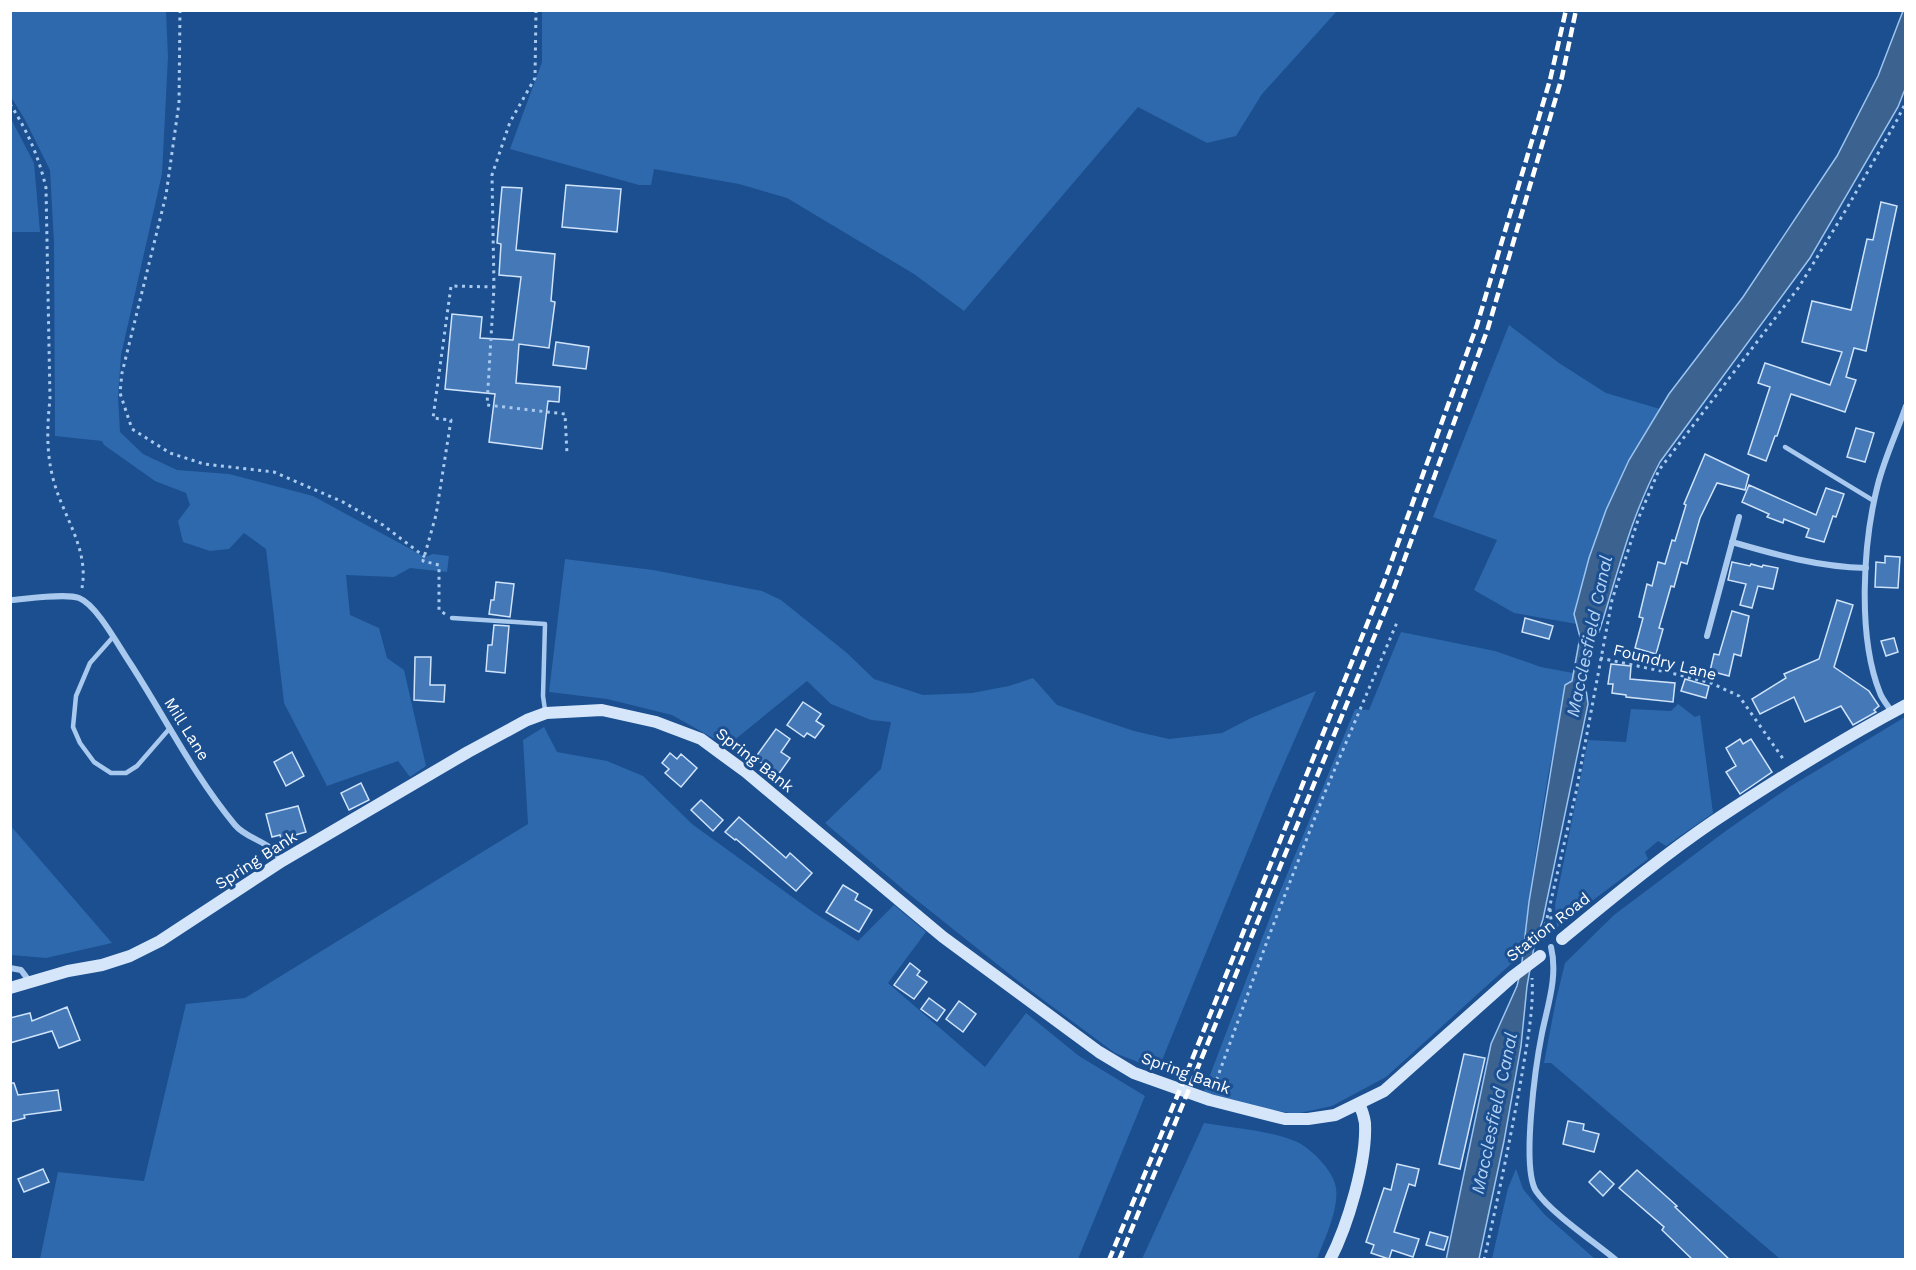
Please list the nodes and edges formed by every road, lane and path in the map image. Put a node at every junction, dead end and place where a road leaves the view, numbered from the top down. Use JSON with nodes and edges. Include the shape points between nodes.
{"nodes":[{"id":1,"x":180,"y":10,"type":"edge"},
{"id":2,"x":536,"y":10,"type":"edge"},
{"id":3,"x":1905,"y":102,"type":"edge"},
{"id":4,"x":10,"y":104,"type":"edge"},
{"id":5,"x":494,"y":287,"type":"junction"},
{"id":6,"x":1905,"y":406,"type":"edge"},
{"id":7,"x":1902,"y":424,"type":"edge"},
{"id":8,"x":1785,"y":447,"type":"dead end"},
{"id":9,"x":567,"y":454,"type":"dead end"},
{"id":10,"x":1874,"y":501,"type":"junction"},
{"id":11,"x":1738,"y":517,"type":"dead end"},
{"id":12,"x":1732,"y":542,"type":"junction"},
{"id":13,"x":424,"y":559,"type":"junction"},
{"id":14,"x":1866,"y":568,"type":"junction"},
{"id":15,"x":80,"y":598,"type":"junction"},
{"id":16,"x":10,"y":600,"type":"edge"},
{"id":17,"x":452,"y":618,"type":"joint"},
{"id":18,"x":1398,"y":620,"type":"dead end"},
{"id":19,"x":1707,"y":636,"type":"dead end"},
{"id":20,"x":113,"y":637,"type":"junction"},
{"id":21,"x":1600,"y":658,"type":"junction"},
{"id":22,"x":1905,"y":705,"type":"edge"},
{"id":23,"x":1892,"y":712,"type":"junction"},
{"id":24,"x":546,"y":713,"type":"junction"},
{"id":25,"x":170,"y":728,"type":"junction"},
{"id":26,"x":1792,"y":772,"type":"junction"},
{"id":27,"x":282,"y":861,"type":"junction"},
{"id":28,"x":1550,"y":904,"type":"junction"},
{"id":29,"x":1557,"y":935,"type":"junction"},
{"id":30,"x":1551,"y":947,"type":"junction"},
{"id":31,"x":1540,"y":950,"type":"junction"},
{"id":32,"x":10,"y":968,"type":"edge"},
{"id":33,"x":1532,"y":976,"type":"dead end"},
{"id":34,"x":30,"y":982,"type":"junction"},
{"id":35,"x":10,"y":988,"type":"edge"},
{"id":36,"x":1210,"y":1100,"type":"junction"},
{"id":37,"x":1359,"y":1104,"type":"junction"},
{"id":38,"x":1330,"y":1260,"type":"edge"},
{"id":39,"x":1484,"y":1260,"type":"edge"},
{"id":40,"x":1616,"y":1260,"type":"edge"}],
"edges":[{"from":1,"to":13,"type":"path","via":[[180,103],[166,195],[122,373],[120,393],[132,429],[170,453],[204,464],[274,472],[314,489],[383,525]]},
{"from":2,"to":5,"type":"path","via":[[535,78],[510,122],[492,175]]},
{"from":3,"to":21,"type":"path","via":[[1799,287],[1659,470],[1626,552]]},
{"from":4,"to":15,"type":"path","via":[[39,160],[46,188],[50,399],[46,432],[53,479],[79,543],[84,577]]},
{"from":5,"to":9,"type":"path","via":[[487,405],[565,414]]},
{"from":5,"to":13,"type":"path","via":[[451,286],[433,418],[451,420],[436,515]]},
{"from":6,"to":7,"type":"street"},
{"from":7,"to":10,"type":"street"},
{"from":8,"to":10,"type":"lane"},
{"from":10,"to":14,"type":"street"},
{"from":11,"to":12,"type":"street"},
{"from":12,"to":14,"type":"street","via":[[1816,565]]},
{"from":12,"to":19,"type":"street"},
{"from":13,"to":17,"type":"path","via":[[439,566],[439,610]]},
{"from":14,"to":23,"type":"street","via":[[1865,620],[1873,669],[1880,694]]},
{"from":15,"to":16,"type":"street"},
{"from":15,"to":20,"type":"street","name":"Mill Lane"},
{"from":17,"to":24,"type":"lane","via":[[545,624]]},
{"from":18,"to":36,"type":"path","via":[[1323,797]]},
{"from":20,"to":25,"type":"street","name":"Mill Lane"},
{"from":20,"to":25,"type":"lane","via":[[90,663],[76,696],[73,727],[80,743],[94,762],[111,773],[126,773]]},
{"from":21,"to":26,"type":"path","name":"Foundry Lane","via":[[1711,683],[1739,696]]},
{"from":21,"to":28,"type":"path","via":[[1576,792]]},
{"from":22,"to":23,"type":"street","name":"Station Road"},
{"from":23,"to":26,"type":"street","name":"Station Road"},
{"from":24,"to":27,"type":"street","name":"Spring Bank","via":[[468,752]]},
{"from":24,"to":36,"type":"street","name":"Spring Bank","via":[[602,710],[656,722],[701,739],[764,786],[943,937],[1099,1052],[1134,1073]]},
{"from":25,"to":27,"type":"street","name":"Mill Lane","via":[[237,827],[273,850]]},
{"from":26,"to":29,"type":"street","name":"Station Road","via":[[1713,822]]},
{"from":27,"to":34,"type":"street","name":"Spring Bank","via":[[160,941],[129,956]]},
{"from":28,"to":29,"type":"path"},
{"from":28,"to":31,"type":"path"},
{"from":29,"to":30,"type":"street","name":"Station Road"},
{"from":30,"to":31,"type":"street","name":"Station Road"},
{"from":30,"to":40,"type":"street","via":[[1553,979],[1539,1049],[1528,1152],[1530,1174],[1534,1188],[1545,1202]]},
{"from":31,"to":37,"type":"street","name":"Station Road","via":[[1384,1091]]},
{"from":32,"to":34,"type":"street","via":[[21,970]]},
{"from":33,"to":39,"type":"path","via":[[1520,1082]]},
{"from":34,"to":35,"type":"street","name":"Spring Bank"},
{"from":36,"to":37,"type":"street","name":"Spring Bank","via":[[1285,1119],[1335,1114]]},
{"from":37,"to":38,"type":"street","via":[[1365,1120],[1363,1152],[1353,1197]]}]}
